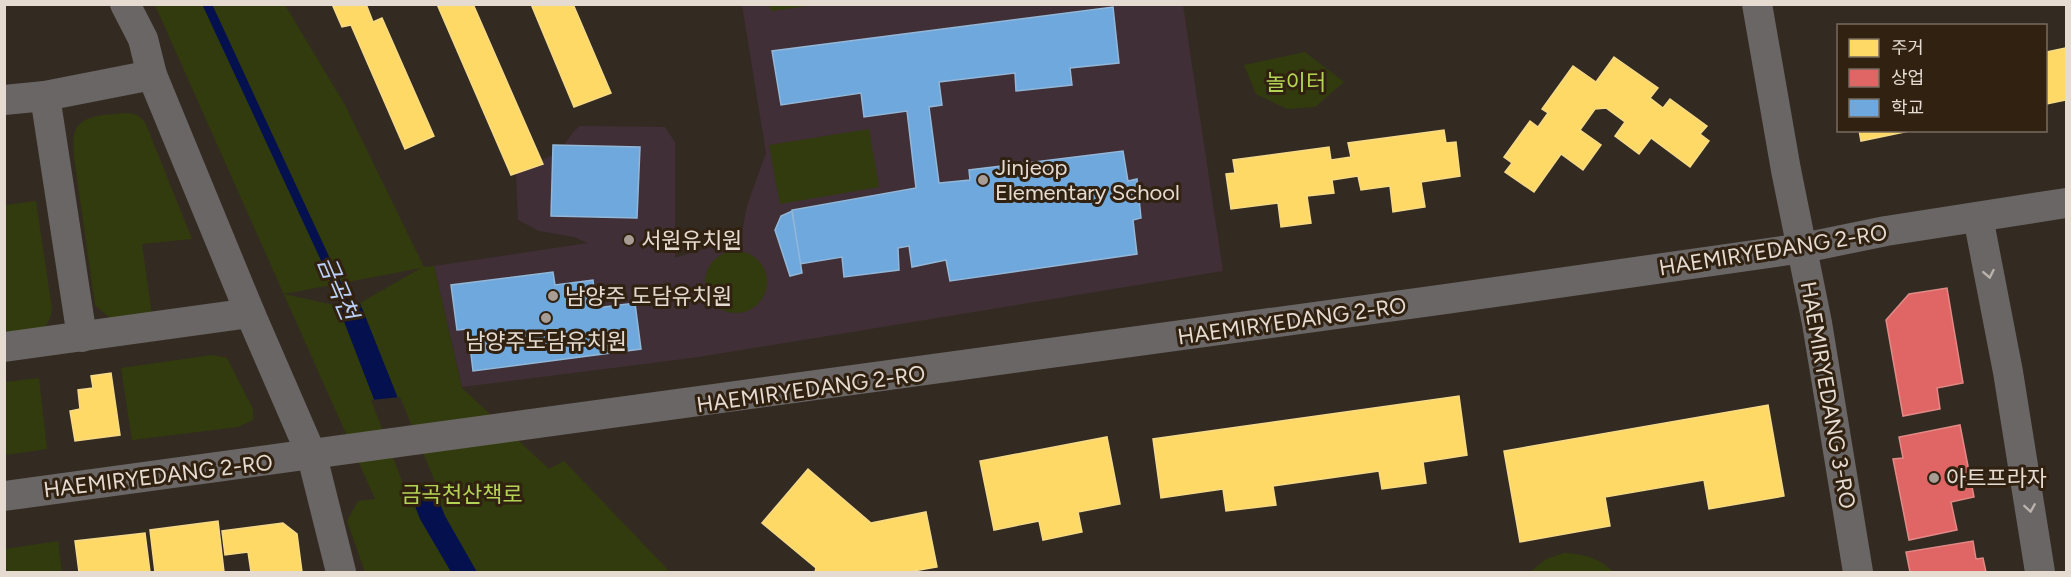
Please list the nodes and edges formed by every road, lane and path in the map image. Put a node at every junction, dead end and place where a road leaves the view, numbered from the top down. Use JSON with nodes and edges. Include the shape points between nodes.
{"nodes":[{"id":1,"x":125,"y":4,"type":"edge"},
{"id":2,"x":1757,"y":4,"type":"edge"},
{"id":3,"x":152,"y":75,"type":"junction"},
{"id":4,"x":45,"y":96,"type":"junction"},
{"id":5,"x":4,"y":100,"type":"edge"},
{"id":6,"x":2067,"y":203,"type":"edge"},
{"id":7,"x":1978,"y":217,"type":"junction"},
{"id":8,"x":1803,"y":248,"type":"junction"},
{"id":9,"x":250,"y":313,"type":"junction"},
{"id":10,"x":82,"y":337,"type":"junction"},
{"id":11,"x":4,"y":347,"type":"edge"},
{"id":12,"x":312,"y":456,"type":"junction"},
{"id":13,"x":4,"y":496,"type":"edge"},
{"id":14,"x":341,"y":573,"type":"edge"},
{"id":15,"x":1858,"y":573,"type":"edge"},
{"id":16,"x":2040,"y":573,"type":"edge"}],
"edges":[{"from":1,"to":3,"type":"street","via":[[143,39]]},
{"from":2,"to":8,"type":"street","name":"HAEMIRYEDANG 3-RO"},
{"from":3,"to":4,"type":"street"},
{"from":3,"to":9,"type":"street"},
{"from":4,"to":5,"type":"street"},
{"from":4,"to":10,"type":"street"},
{"from":6,"to":7,"type":"street","name":"HAEMIRYEDANG 2-RO"},
{"from":7,"to":8,"type":"street","name":"HAEMIRYEDANG 2-RO"},
{"from":7,"to":16,"type":"street","one_way":true},
{"from":8,"to":12,"type":"street","name":"HAEMIRYEDANG 2-RO"},
{"from":8,"to":15,"type":"street","name":"HAEMIRYEDANG 3-RO"},
{"from":9,"to":10,"type":"street"},
{"from":9,"to":12,"type":"street"},
{"from":10,"to":11,"type":"street"},
{"from":12,"to":13,"type":"street","name":"HAEMIRYEDANG 2-RO"},
{"from":12,"to":14,"type":"street"}]}
